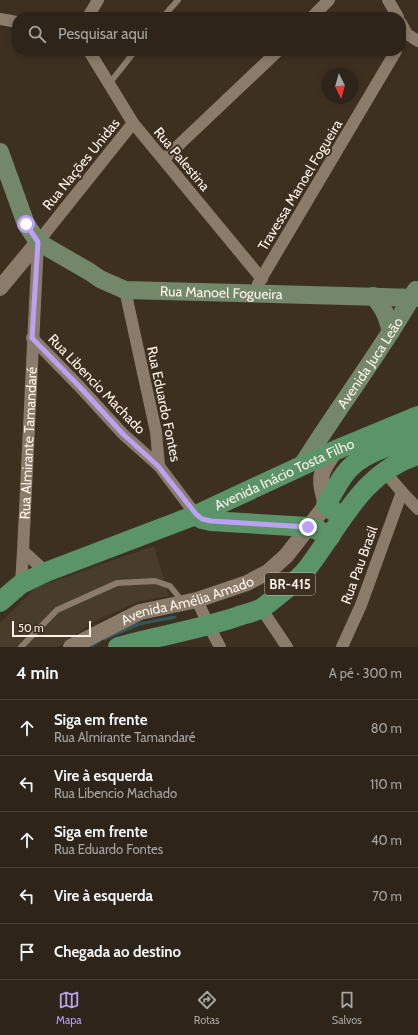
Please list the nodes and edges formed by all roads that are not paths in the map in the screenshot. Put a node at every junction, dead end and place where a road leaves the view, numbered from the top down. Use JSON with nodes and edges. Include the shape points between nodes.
{"nodes":[{"id":1,"x":98,"y":0,"type":"edge"},
{"id":2,"x":178,"y":0,"type":"edge"},
{"id":3,"x":329,"y":0,"type":"edge"},
{"id":4,"x":388,"y":0,"type":"edge"},
{"id":5,"x":91,"y":12,"type":"edge"},
{"id":6,"x":167,"y":12,"type":"edge"},
{"id":7,"x":317,"y":12,"type":"edge"},
{"id":8,"x":395,"y":12,"type":"edge"},
{"id":9,"x":0,"y":19,"type":"edge"},
{"id":10,"x":12,"y":21,"type":"edge"},
{"id":11,"x":406,"y":35,"type":"edge"},
{"id":12,"x":418,"y":41,"type":"edge"},
{"id":13,"x":92,"y":56,"type":"edge"},
{"id":14,"x":131,"y":56,"type":"edge"},
{"id":15,"x":273,"y":56,"type":"edge"},
{"id":16,"x":393,"y":56,"type":"edge"},
{"id":17,"x":109,"y":84,"type":"junction"},
{"id":18,"x":133,"y":124,"type":"junction"},
{"id":19,"x":0,"y":155,"type":"edge"},
{"id":20,"x":164,"y":159,"type":"junction"},
{"id":21,"x":38,"y":242,"type":"junction"},
{"id":22,"x":257,"y":286,"type":"junction"},
{"id":23,"x":0,"y":288,"type":"edge"},
{"id":24,"x":125,"y":290,"type":"junction"},
{"id":25,"x":416,"y":294,"type":"edge"},
{"id":26,"x":373,"y":296,"type":"junction"},
{"id":27,"x":391,"y":332,"type":"junction"},
{"id":28,"x":32,"y":338,"type":"junction"},
{"id":29,"x":418,"y":416,"type":"edge"},
{"id":30,"x":418,"y":436,"type":"edge"},
{"id":31,"x":319,"y":438,"type":"junction"},
{"id":32,"x":336,"y":450,"type":"junction"},
{"id":33,"x":418,"y":455,"type":"edge"},
{"id":34,"x":158,"y":466,"type":"junction"},
{"id":35,"x":301,"y":467,"type":"junction"},
{"id":36,"x":384,"y":471,"type":"junction"},
{"id":37,"x":402,"y":492,"type":"junction"},
{"id":38,"x":326,"y":505,"type":"junction"},
{"id":39,"x":418,"y":508,"type":"edge"},
{"id":40,"x":196,"y":514,"type":"junction"},
{"id":41,"x":343,"y":515,"type":"junction"},
{"id":42,"x":308,"y":527,"type":"junction"},
{"id":43,"x":330,"y":537,"type":"junction"},
{"id":44,"x":23,"y":551,"type":"junction"},
{"id":45,"x":46,"y":572,"type":"junction"},
{"id":46,"x":21,"y":584,"type":"junction"},
{"id":47,"x":190,"y":601,"type":"junction"},
{"id":48,"x":0,"y":602,"type":"edge"},
{"id":49,"x":261,"y":608,"type":"junction"},
{"id":50,"x":208,"y":626,"type":"junction"},
{"id":51,"x":21,"y":647,"type":"edge"},
{"id":52,"x":71,"y":647,"type":"edge"},
{"id":53,"x":118,"y":647,"type":"edge"},
{"id":54,"x":220,"y":647,"type":"edge"},
{"id":55,"x":287,"y":647,"type":"edge"},
{"id":56,"x":342,"y":647,"type":"edge"}],
"edges":[{"from":1,"to":5,"type":"street"},
{"from":2,"to":6,"type":"lane"},
{"from":3,"to":7,"type":"street"},
{"from":4,"to":8,"type":"street"},
{"from":9,"to":10,"type":"street"},
{"from":11,"to":12,"type":"street"},
{"from":13,"to":17,"type":"street","name":"Rua Palestina"},
{"from":14,"to":17,"type":"lane"},
{"from":15,"to":20,"type":"street"},
{"from":16,"to":22,"type":"street","name":"Travessa Manoel Fogueira"},
{"from":17,"to":18,"type":"street","name":"Rua Palestina"},
{"from":18,"to":20,"type":"street","name":"Rua Palestina"},
{"from":18,"to":21,"type":"street","name":"Rua Nações Unidas"},
{"from":19,"to":21,"type":"main road","via":[[26,224]]},
{"from":20,"to":22,"type":"street","name":"Rua Palestina"},
{"from":21,"to":23,"type":"street"},
{"from":21,"to":24,"type":"main road","name":"Rua Manoel Fogueira","via":[[100,280]]},
{"from":21,"to":28,"type":"street","name":"Rua Almirante Tamandaré"},
{"from":22,"to":24,"type":"main road","name":"Rua Manoel Fogueira"},
{"from":22,"to":26,"type":"main road","name":"Rua Manoel Fogueira"},
{"from":24,"to":34,"type":"street","name":"Rua Eduardo Fontes","via":[[156,432]]},
{"from":25,"to":26,"type":"main road","name":"Rua Manoel Fogueira"},
{"from":25,"to":27,"type":"main road","name":"Avenida Juca Leão"},
{"from":26,"to":27,"type":"main road","via":[[386,314]]},
{"from":27,"to":31,"type":"main road","name":"Avenida Juca Leão"},
{"from":28,"to":34,"type":"street","name":"Rua Libencio Machado","via":[[123,434]]},
{"from":28,"to":44,"type":"street","name":"Rua Almirante Tamandaré"},
{"from":29,"to":32,"type":"main road","name":"Avenida Inácio Tosta Filho"},
{"from":30,"to":38,"type":"main road","via":[[359,460],[348,470]]},
{"from":31,"to":32,"type":"street","via":[[323,450]]},
{"from":31,"to":35,"type":"main road","name":"Avenida Juca Leão"},
{"from":32,"to":35,"type":"main road","name":"Avenida Inácio Tosta Filho"},
{"from":32,"to":38,"type":"street","via":[[321,475],[320,485]]},
{"from":33,"to":36,"type":"main road","name":"Avenida Amélia Amado","number":"BR-415"},
{"from":34,"to":40,"type":"street","name":"Rua Eduardo Fontes"},
{"from":35,"to":40,"type":"main road","name":"Avenida Inácio Tosta Filho"},
{"from":36,"to":37,"type":"street"},
{"from":36,"to":41,"type":"main road","name":"Avenida Amélia Amado","number":"BR-415","via":[[369,484]]},
{"from":37,"to":39,"type":"street"},
{"from":37,"to":56,"type":"street","name":"Rua Pau Brasil","via":[[361,605]]},
{"from":38,"to":41,"type":"main road"},
{"from":38,"to":42,"type":"street","name":"Avenida Amélia Amado","number":"BR-415"},
{"from":40,"to":42,"type":"main road","via":[[211,521]]},
{"from":40,"to":45,"type":"main road","name":"Avenida Inácio Tosta Filho"},
{"from":41,"to":43,"type":"main road","name":"Avenida Amélia Amado","number":"BR-415"},
{"from":42,"to":43,"type":"main road"},
{"from":42,"to":47,"type":"street","name":"Avenida Amélia Amado","number":"BR-415","via":[[286,556],[268,572],[247,583]]},
{"from":43,"to":49,"type":"main road","name":"Avenida Amélia Amado","number":"BR-415","via":[[304,572]]},
{"from":44,"to":45,"type":"street"},
{"from":44,"to":46,"type":"street","name":"Rua Almirante Tamandaré"},
{"from":45,"to":46,"type":"main road","name":"Avenida Inácio Tosta Filho"},
{"from":46,"to":48,"type":"main road","name":"Avenida Inácio Tosta Filho"},
{"from":47,"to":50,"type":"street"},
{"from":47,"to":51,"type":"lane","via":[[170,586],[155,581],[118,583],[57,610]]},
{"from":47,"to":52,"type":"street","name":"Avenida Amélia Amado","number":"BR-415","via":[[140,612]]},
{"from":49,"to":50,"type":"main road","name":"Avenida Amélia Amado","number":"BR-415"},
{"from":49,"to":55,"type":"street"},
{"from":50,"to":53,"type":"main road","name":"Avenida Amélia Amado","number":"BR-415"},
{"from":50,"to":54,"type":"street"}]}
